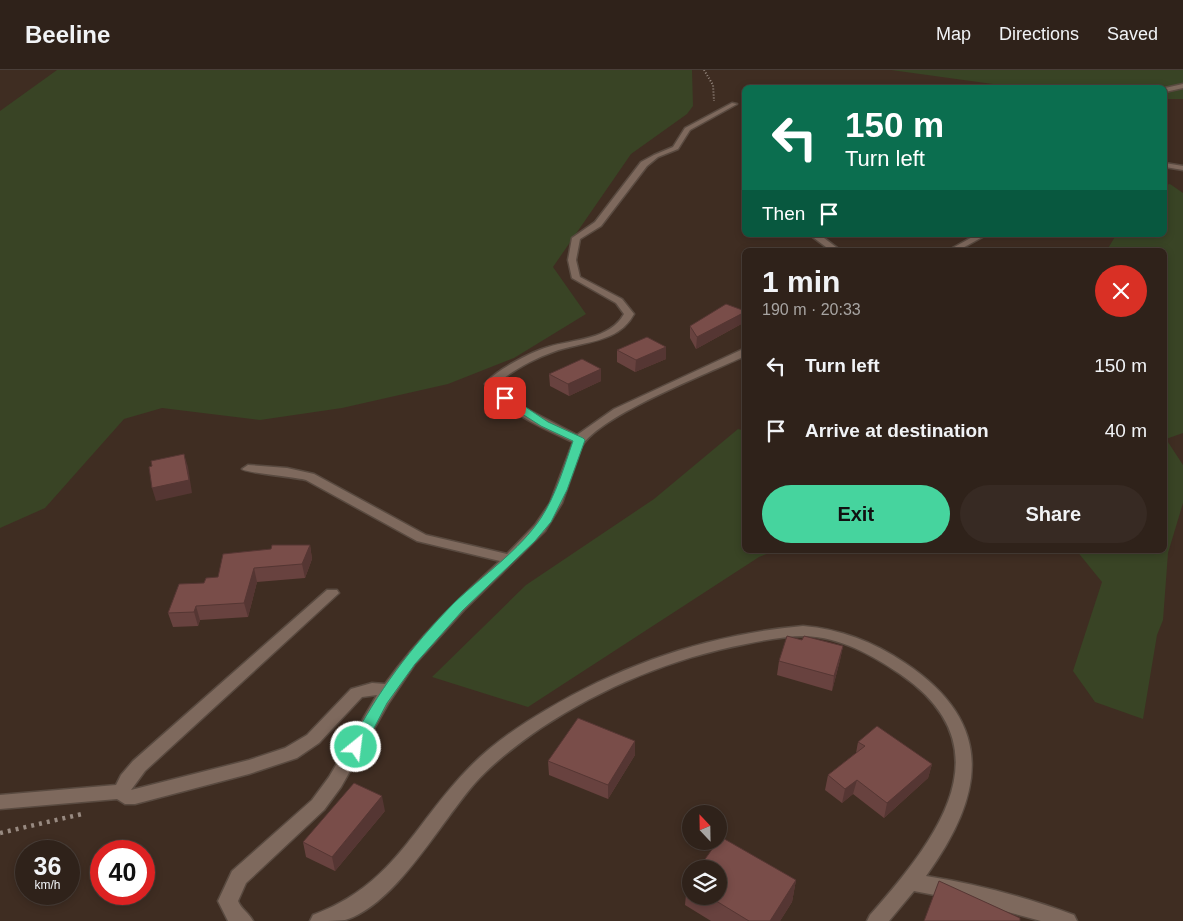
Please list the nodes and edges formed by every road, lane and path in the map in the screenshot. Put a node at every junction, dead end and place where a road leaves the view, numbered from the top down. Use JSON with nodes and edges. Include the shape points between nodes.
{"nodes":[{"id":1,"x":704,"y":70,"type":"edge"},
{"id":2,"x":1183,"y":86,"type":"edge"},
{"id":3,"x":1167,"y":90,"type":"edge"},
{"id":4,"x":734,"y":104,"type":"dead end"},
{"id":5,"x":698,"y":122,"type":"junction"},
{"id":6,"x":1167,"y":165,"type":"edge"},
{"id":7,"x":1183,"y":168,"type":"edge"},
{"id":8,"x":817,"y":237,"type":"edge"},
{"id":9,"x":978,"y":237,"type":"edge"},
{"id":10,"x":833,"y":248,"type":"edge"},
{"id":11,"x":957,"y":248,"type":"edge"},
{"id":12,"x":742,"y":353,"type":"edge"},
{"id":13,"x":579,"y":440,"type":"junction"},
{"id":14,"x":248,"y":469,"type":"dead end"},
{"id":15,"x":510,"y":559,"type":"junction"},
{"id":16,"x":332,"y":593,"type":"dead end"},
{"id":17,"x":388,"y":690,"type":"junction"},
{"id":18,"x":122,"y":792,"type":"junction"},
{"id":19,"x":0,"y":802,"type":"edge"},
{"id":20,"x":90,"y":812,"type":"dead end"},
{"id":21,"x":0,"y":833,"type":"edge"},
{"id":22,"x":911,"y":882,"type":"junction"},
{"id":23,"x":242,"y":921,"type":"edge"},
{"id":24,"x":320,"y":921,"type":"edge"},
{"id":25,"x":878,"y":921,"type":"edge"},
{"id":26,"x":1067,"y":921,"type":"edge"}],
"edges":[{"from":1,"to":5,"type":"path","via":[[711,78],[715,92],[713,108],[694,118]]},
{"from":2,"to":3,"type":"street"},
{"from":4,"to":5,"type":"street"},
{"from":5,"to":13,"type":"street","via":[[687,129],[676,148],[644,164],[598,224],[576,238],[572,260],[576,278],[622,303],[629,314],[627,320],[601,336],[536,354],[490,384],[529,415]]},
{"from":6,"to":7,"type":"street"},
{"from":8,"to":10,"type":"street"},
{"from":9,"to":11,"type":"street"},
{"from":12,"to":13,"type":"street","via":[[624,408],[597,424]]},
{"from":13,"to":15,"type":"street","via":[[551,512]]},
{"from":14,"to":15,"type":"street","via":[[310,477],[422,538]]},
{"from":15,"to":17,"type":"street","via":[[454,612],[410,660]]},
{"from":16,"to":18,"type":"street","via":[[139,766]]},
{"from":17,"to":18,"type":"street","via":[[372,689],[357,693],[307,744],[280,757],[135,798],[125,797]]},
{"from":17,"to":23,"type":"street","via":[[351,757],[318,805],[239,877],[228,901]]},
{"from":18,"to":19,"type":"street"},
{"from":20,"to":21,"type":"path"},
{"from":22,"to":24,"type":"street","via":[[955,810],[963,780],[963,752],[955,723],[934,693],[899,665],[831,635],[804,631],[756,638],[654,664],[563,708],[527,730],[471,776],[379,889],[348,910]]},
{"from":22,"to":25,"type":"street"},
{"from":22,"to":26,"type":"street","via":[[976,894]]}]}
